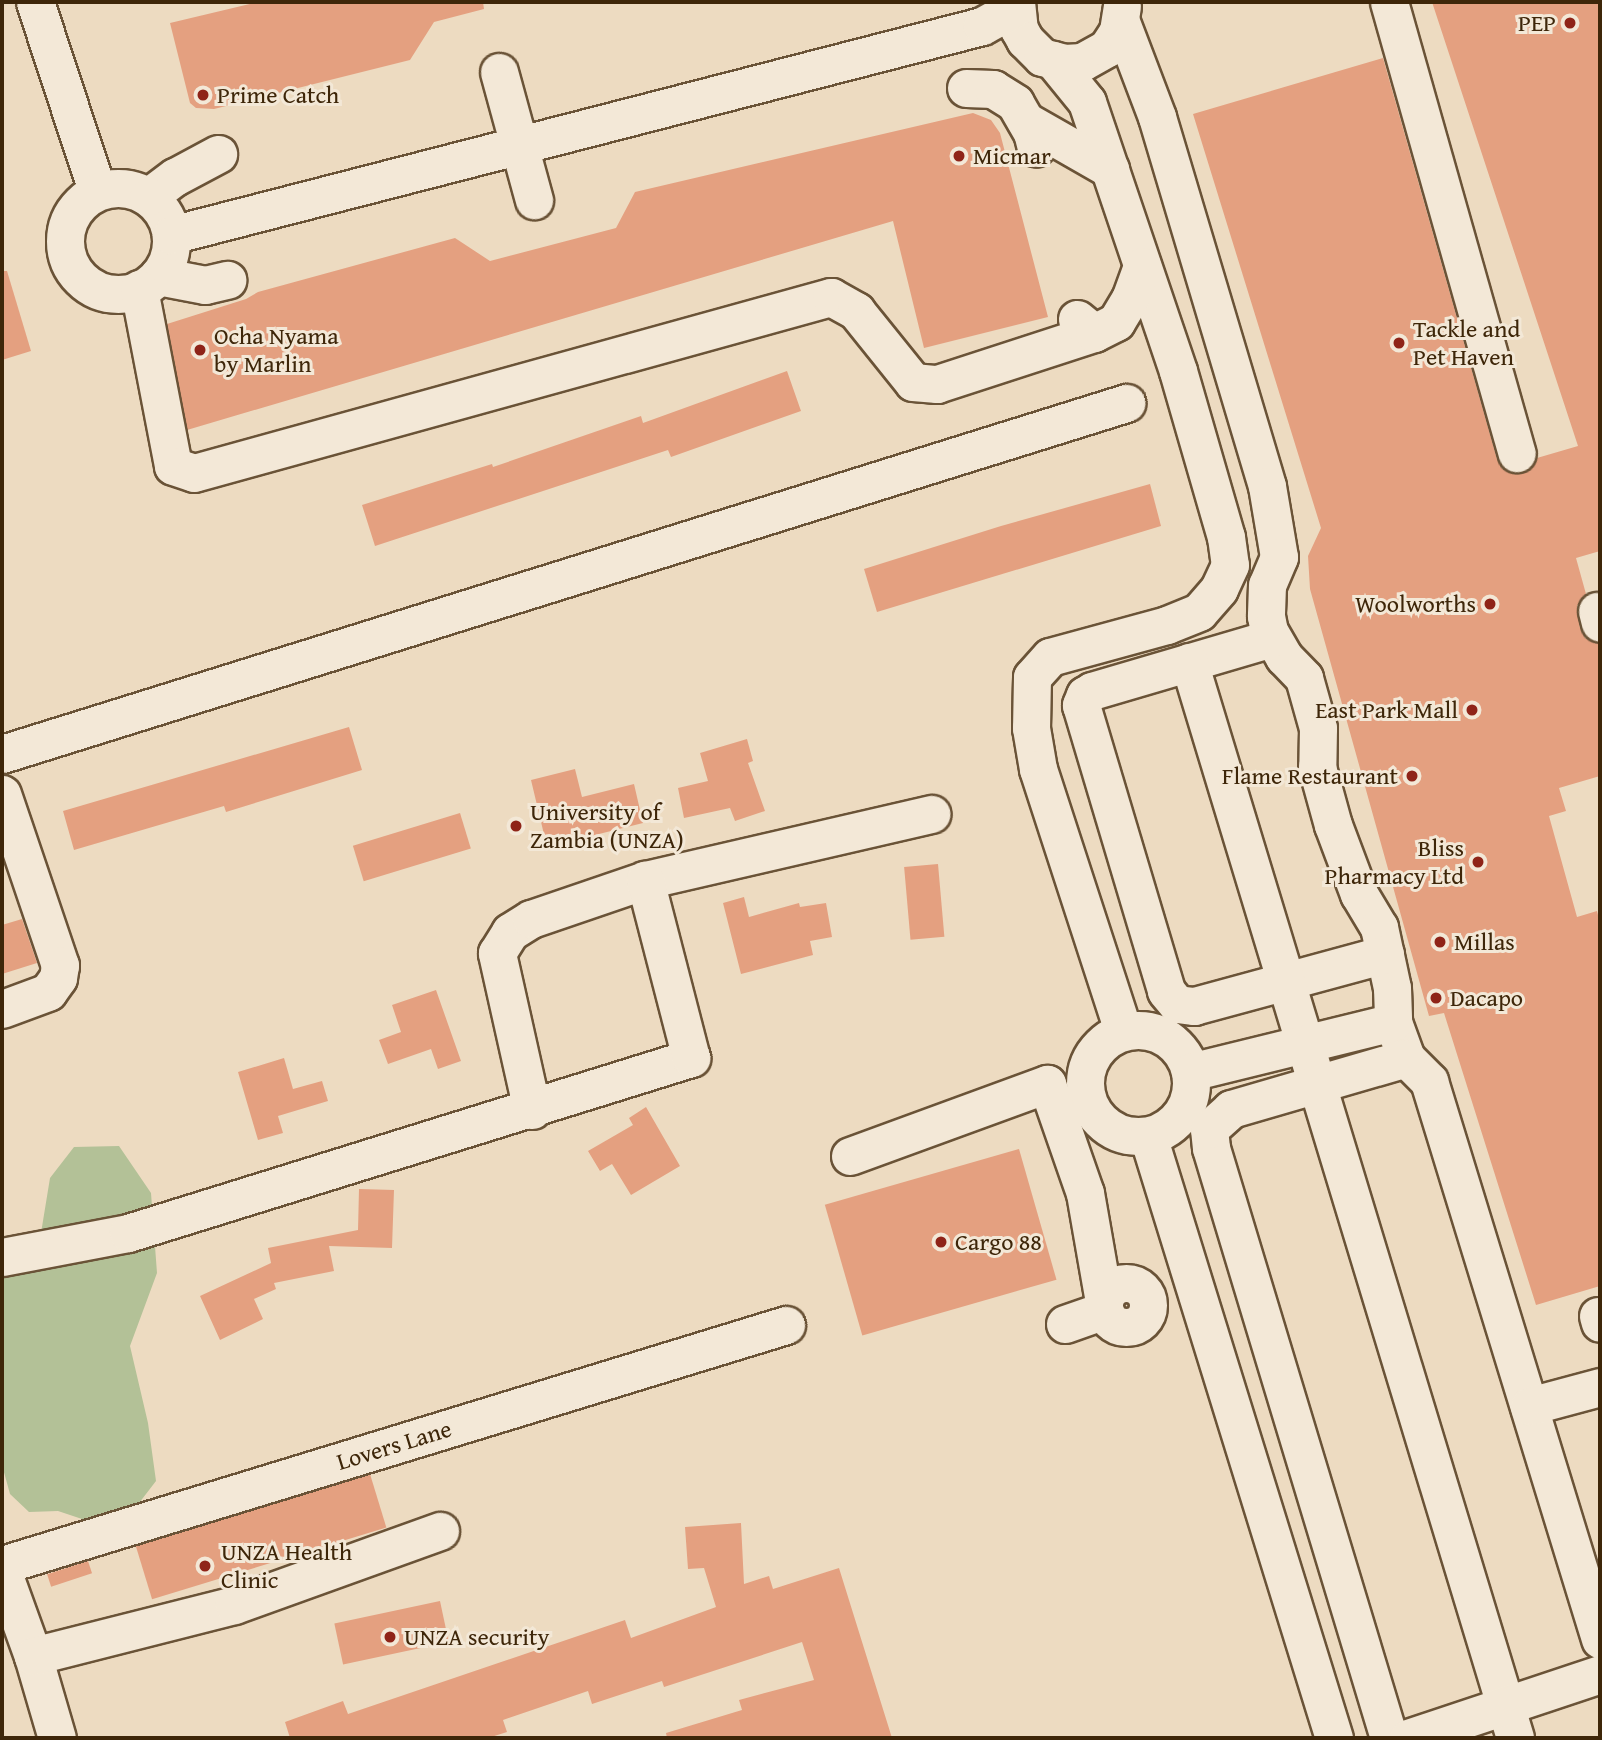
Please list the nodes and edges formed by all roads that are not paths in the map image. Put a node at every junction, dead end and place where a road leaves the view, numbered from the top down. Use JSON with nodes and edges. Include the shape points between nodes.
{"nodes":[{"id":1,"x":35,"y":2,"type":"edge"},
{"id":2,"x":1389,"y":2,"type":"edge"},
{"id":3,"x":1121,"y":12,"type":"edge"},
{"id":4,"x":1027,"y":27,"type":"edge"},
{"id":5,"x":1090,"y":59,"type":"junction"},
{"id":6,"x":499,"y":72,"type":"dead end"},
{"id":7,"x":966,"y":88,"type":"dead end"},
{"id":8,"x":1087,"y":102,"type":"junction"},
{"id":9,"x":519,"y":146,"type":"junction"},
{"id":10,"x":218,"y":154,"type":"dead end"},
{"id":11,"x":1110,"y":169,"type":"junction"},
{"id":12,"x":97,"y":191,"type":"junction"},
{"id":13,"x":148,"y":197,"type":"junction"},
{"id":14,"x":534,"y":200,"type":"dead end"},
{"id":15,"x":171,"y":235,"type":"junction"},
{"id":16,"x":1142,"y":266,"type":"junction"},
{"id":17,"x":226,"y":280,"type":"dead end"},
{"id":18,"x":148,"y":283,"type":"junction"},
{"id":19,"x":1126,"y":403,"type":"dead end"},
{"id":20,"x":1517,"y":453,"type":"dead end"},
{"id":21,"x":1272,"y":638,"type":"junction"},
{"id":22,"x":1189,"y":662,"type":"junction"},
{"id":23,"x":2,"y":754,"type":"edge"},
{"id":24,"x":2,"y":794,"type":"edge"},
{"id":25,"x":930,"y":814,"type":"dead end"},
{"id":26,"x":645,"y":880,"type":"junction"},
{"id":27,"x":1385,"y":954,"type":"junction"},
{"id":28,"x":1286,"y":982,"type":"junction"},
{"id":29,"x":2,"y":1009,"type":"edge"},
{"id":30,"x":1394,"y":1022,"type":"junction"},
{"id":31,"x":1123,"y":1031,"type":"junction"},
{"id":32,"x":1305,"y":1044,"type":"junction"},
{"id":33,"x":1406,"y":1058,"type":"junction"},
{"id":34,"x":1190,"y":1072,"type":"junction"},
{"id":35,"x":1317,"y":1086,"type":"junction"},
{"id":36,"x":532,"y":1110,"type":"junction"},
{"id":37,"x":1076,"y":1113,"type":"junction"},
{"id":38,"x":1148,"y":1136,"type":"junction"},
{"id":39,"x":850,"y":1156,"type":"dead end"},
{"id":40,"x":2,"y":1257,"type":"edge"},
{"id":41,"x":1065,"y":1324,"type":"dead end"},
{"id":42,"x":786,"y":1325,"type":"dead end"},
{"id":43,"x":1600,"y":1387,"type":"edge"},
{"id":44,"x":1529,"y":1406,"type":"junction"},
{"id":45,"x":440,"y":1531,"type":"dead end"},
{"id":46,"x":2,"y":1568,"type":"edge"},
{"id":47,"x":1600,"y":1639,"type":"edge"},
{"id":48,"x":33,"y":1656,"type":"junction"},
{"id":49,"x":1600,"y":1674,"type":"edge"},
{"id":50,"x":1510,"y":1722,"type":"edge"},
{"id":51,"x":57,"y":1738,"type":"edge"},
{"id":52,"x":1334,"y":1738,"type":"edge"},
{"id":53,"x":1389,"y":1738,"type":"edge"},
{"id":54,"x":1408,"y":1738,"type":"edge"}],
"edges":[{"from":1,"to":12,"type":"lane"},
{"from":2,"to":20,"type":"lane"},
{"from":3,"to":5,"type":"lane","via":[[1113,42]]},
{"from":3,"to":21,"type":"lane","via":[[1267,486],[1279,557],[1265,600]]},
{"from":4,"to":5,"type":"lane","via":[[1072,63]]},
{"from":4,"to":8,"type":"lane"},
{"from":4,"to":9,"type":"lane","via":[[982,26]]},
{"from":5,"to":8,"type":"lane"},
{"from":6,"to":9,"type":"lane"},
{"from":7,"to":11,"type":"lane","via":[[993,89],[1015,103],[1031,134]]},
{"from":8,"to":11,"type":"lane"},
{"from":9,"to":14,"type":"lane"},
{"from":9,"to":15,"type":"lane"},
{"from":10,"to":13,"type":"lane"},
{"from":11,"to":16,"type":"lane"},
{"from":12,"to":13,"type":"lane","via":[[125,187]]},
{"from":12,"to":18,"type":"lane","via":[[77,206],[65,229],[71,267],[79,278],[101,291],[127,294]]},
{"from":13,"to":15,"type":"lane","via":[[164,214]]},
{"from":15,"to":18,"type":"lane","via":[[166,264]]},
{"from":16,"to":18,"type":"lane","via":[[1116,322],[1085,326],[937,384],[913,382],[856,311],[831,297],[194,473],[173,466]]},
{"from":16,"to":31,"type":"lane","via":[[1178,371],[1230,565],[1219,589],[1199,612],[1050,657],[1032,677],[1031,728],[1038,769]]},
{"from":17,"to":18,"type":"lane","via":[[205,285]]},
{"from":19,"to":23,"type":"lane"},
{"from":21,"to":22,"type":"lane"},
{"from":21,"to":27,"type":"lane","via":[[1304,678],[1318,728],[1317,767],[1334,825],[1359,894],[1379,926]]},
{"from":22,"to":28,"type":"lane"},
{"from":22,"to":28,"type":"lane","via":[[1092,691],[1081,705],[1166,992],[1177,1004],[1194,1006]]},
{"from":24,"to":29,"type":"lane","via":[[60,965],[48,992]]},
{"from":25,"to":26,"type":"lane"},
{"from":26,"to":36,"type":"lane","via":[[531,919],[510,932],[497,953]]},
{"from":26,"to":36,"type":"lane","via":[[691,1058]]},
{"from":27,"to":28,"type":"lane"},
{"from":27,"to":30,"type":"lane"},
{"from":28,"to":32,"type":"lane"},
{"from":30,"to":32,"type":"lane"},
{"from":30,"to":33,"type":"lane"},
{"from":31,"to":34,"type":"lane","via":[[1160,1034],[1180,1049]]},
{"from":31,"to":37,"type":"lane","via":[[1103,1042],[1089,1060]]},
{"from":32,"to":34,"type":"lane"},
{"from":32,"to":35,"type":"lane"},
{"from":33,"to":35,"type":"lane"},
{"from":33,"to":44,"type":"lane","via":[[1429,1081]]},
{"from":34,"to":38,"type":"lane","via":[[1185,1108],[1170,1126]]},
{"from":35,"to":50,"type":"lane"},
{"from":35,"to":53,"type":"lane","via":[[1231,1109],[1209,1129],[1211,1148]]},
{"from":36,"to":40,"type":"lane","via":[[128,1233]]},
{"from":37,"to":38,"type":"lane","via":[[1122,1135]]},
{"from":37,"to":39,"type":"lane","via":[[1047,1084]]},
{"from":37,"to":41,"type":"lane","via":[[1094,1248],[1113,1298]]},
{"from":38,"to":52,"type":"lane"},
{"from":42,"to":46,"type":"lane","name":"Lovers Lane"},
{"from":43,"to":44,"type":"lane"},
{"from":44,"to":47,"type":"lane"},
{"from":45,"to":48,"type":"lane","via":[[234,1605]]},
{"from":46,"to":48,"type":"lane"},
{"from":48,"to":51,"type":"lane"},
{"from":49,"to":50,"type":"lane"},
{"from":50,"to":54,"type":"lane"}]}
